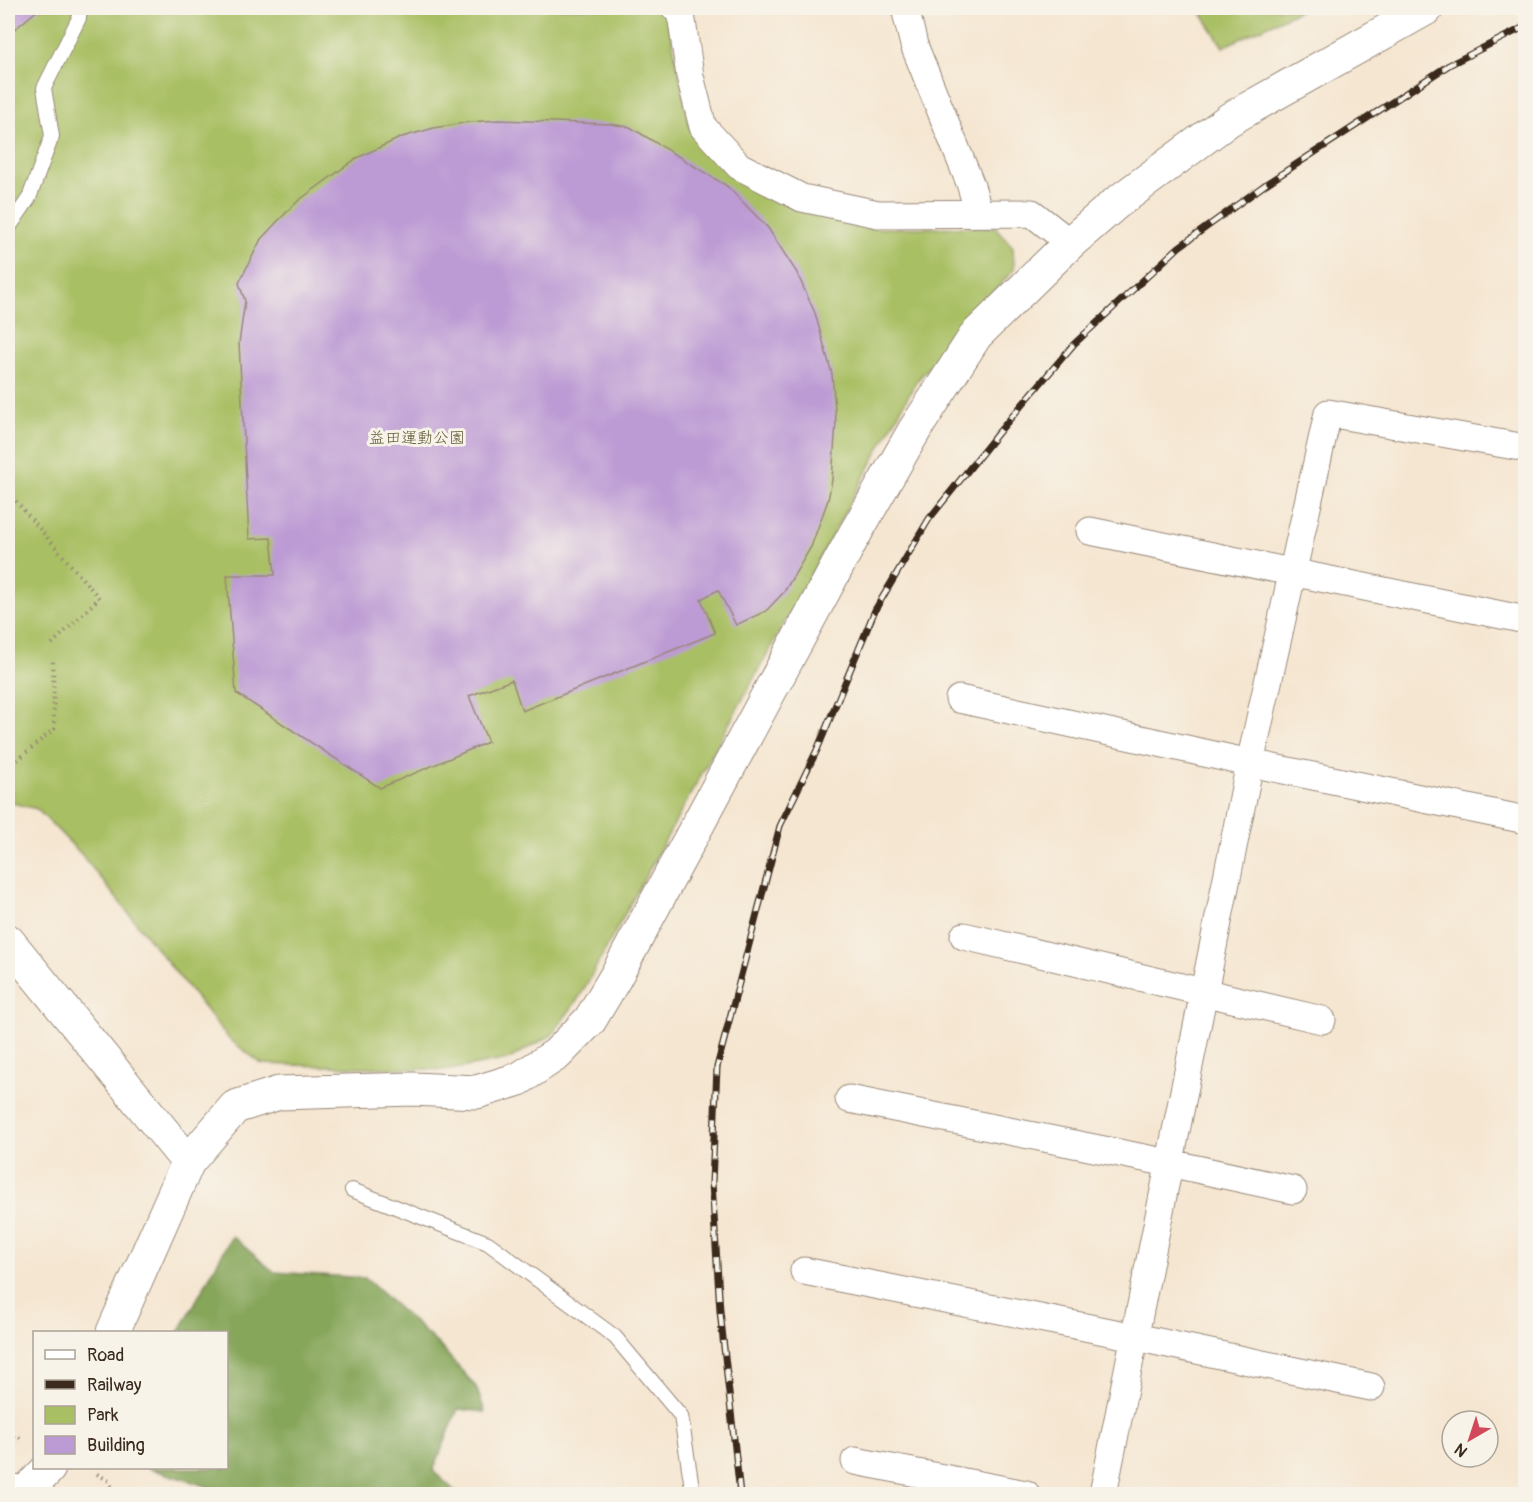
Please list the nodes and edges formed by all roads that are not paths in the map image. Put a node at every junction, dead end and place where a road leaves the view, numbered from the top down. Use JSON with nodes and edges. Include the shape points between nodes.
{"nodes":[{"id":1,"x":79,"y":8,"type":"edge"},
{"id":2,"x":675,"y":8,"type":"edge"},
{"id":3,"x":905,"y":8,"type":"edge"},
{"id":4,"x":1427,"y":8,"type":"edge"},
{"id":5,"x":979,"y":213,"type":"junction"},
{"id":6,"x":8,"y":229,"type":"edge"},
{"id":7,"x":1070,"y":243,"type":"junction"},
{"id":8,"x":1526,"y":448,"type":"edge"},
{"id":9,"x":1090,"y":531,"type":"dead end"},
{"id":10,"x":1293,"y":573,"type":"junction"},
{"id":11,"x":1526,"y":620,"type":"edge"},
{"id":12,"x":959,"y":699,"type":"dead end"},
{"id":13,"x":1250,"y":763,"type":"junction"},
{"id":14,"x":1526,"y":820,"type":"edge"},
{"id":15,"x":964,"y":936,"type":"dead end"},
{"id":16,"x":8,"y":941,"type":"edge"},
{"id":17,"x":1204,"y":991,"type":"junction"},
{"id":18,"x":1322,"y":1020,"type":"dead end"},
{"id":19,"x":849,"y":1099,"type":"dead end"},
{"id":20,"x":188,"y":1162,"type":"junction"},
{"id":21,"x":1169,"y":1163,"type":"junction"},
{"id":22,"x":352,"y":1190,"type":"dead end"},
{"id":23,"x":1293,"y":1190,"type":"dead end"},
{"id":24,"x":804,"y":1271,"type":"dead end"},
{"id":25,"x":113,"y":1331,"type":"edge"},
{"id":26,"x":1135,"y":1337,"type":"junction"},
{"id":27,"x":1371,"y":1387,"type":"dead end"},
{"id":28,"x":855,"y":1461,"type":"dead end"},
{"id":29,"x":47,"y":1469,"type":"edge"},
{"id":30,"x":8,"y":1488,"type":"edge"},
{"id":31,"x":23,"y":1494,"type":"edge"},
{"id":32,"x":693,"y":1494,"type":"edge"},
{"id":33,"x":1026,"y":1494,"type":"edge"},
{"id":34,"x":1103,"y":1494,"type":"edge"}],
"edges":[{"from":1,"to":6,"type":"lane","via":[[78,18],[44,88],[52,136],[29,198]]},
{"from":2,"to":5,"type":"street","via":[[681,14],[690,76],[703,127],[739,166],[802,198],[878,214]]},
{"from":3,"to":5,"type":"street","via":[[914,45]]},
{"from":4,"to":7,"type":"main road","via":[[1230,119],[1115,204]]},
{"from":5,"to":7,"type":"street","via":[[1032,213]]},
{"from":7,"to":20,"type":"main road","via":[[976,336],[914,431],[590,1020],[557,1054],[519,1079],[477,1092],[413,1089],[279,1093],[235,1107]]},
{"from":8,"to":10,"type":"street","via":[[1328,413]]},
{"from":9,"to":10,"type":"street"},
{"from":10,"to":11,"type":"street"},
{"from":10,"to":13,"type":"street"},
{"from":12,"to":13,"type":"street"},
{"from":13,"to":14,"type":"street"},
{"from":13,"to":17,"type":"street"},
{"from":15,"to":17,"type":"street"},
{"from":16,"to":20,"type":"main road"},
{"from":17,"to":18,"type":"street"},
{"from":17,"to":21,"type":"street"},
{"from":19,"to":21,"type":"street"},
{"from":20,"to":25,"type":"main road"},
{"from":21,"to":23,"type":"street"},
{"from":21,"to":26,"type":"street"},
{"from":22,"to":32,"type":"lane","via":[[488,1243],[615,1337],[681,1416]]},
{"from":24,"to":26,"type":"street"},
{"from":26,"to":27,"type":"street"},
{"from":26,"to":34,"type":"street"},
{"from":28,"to":33,"type":"street"},
{"from":29,"to":31,"type":"main road"},
{"from":30,"to":31,"type":"main road"}]}
